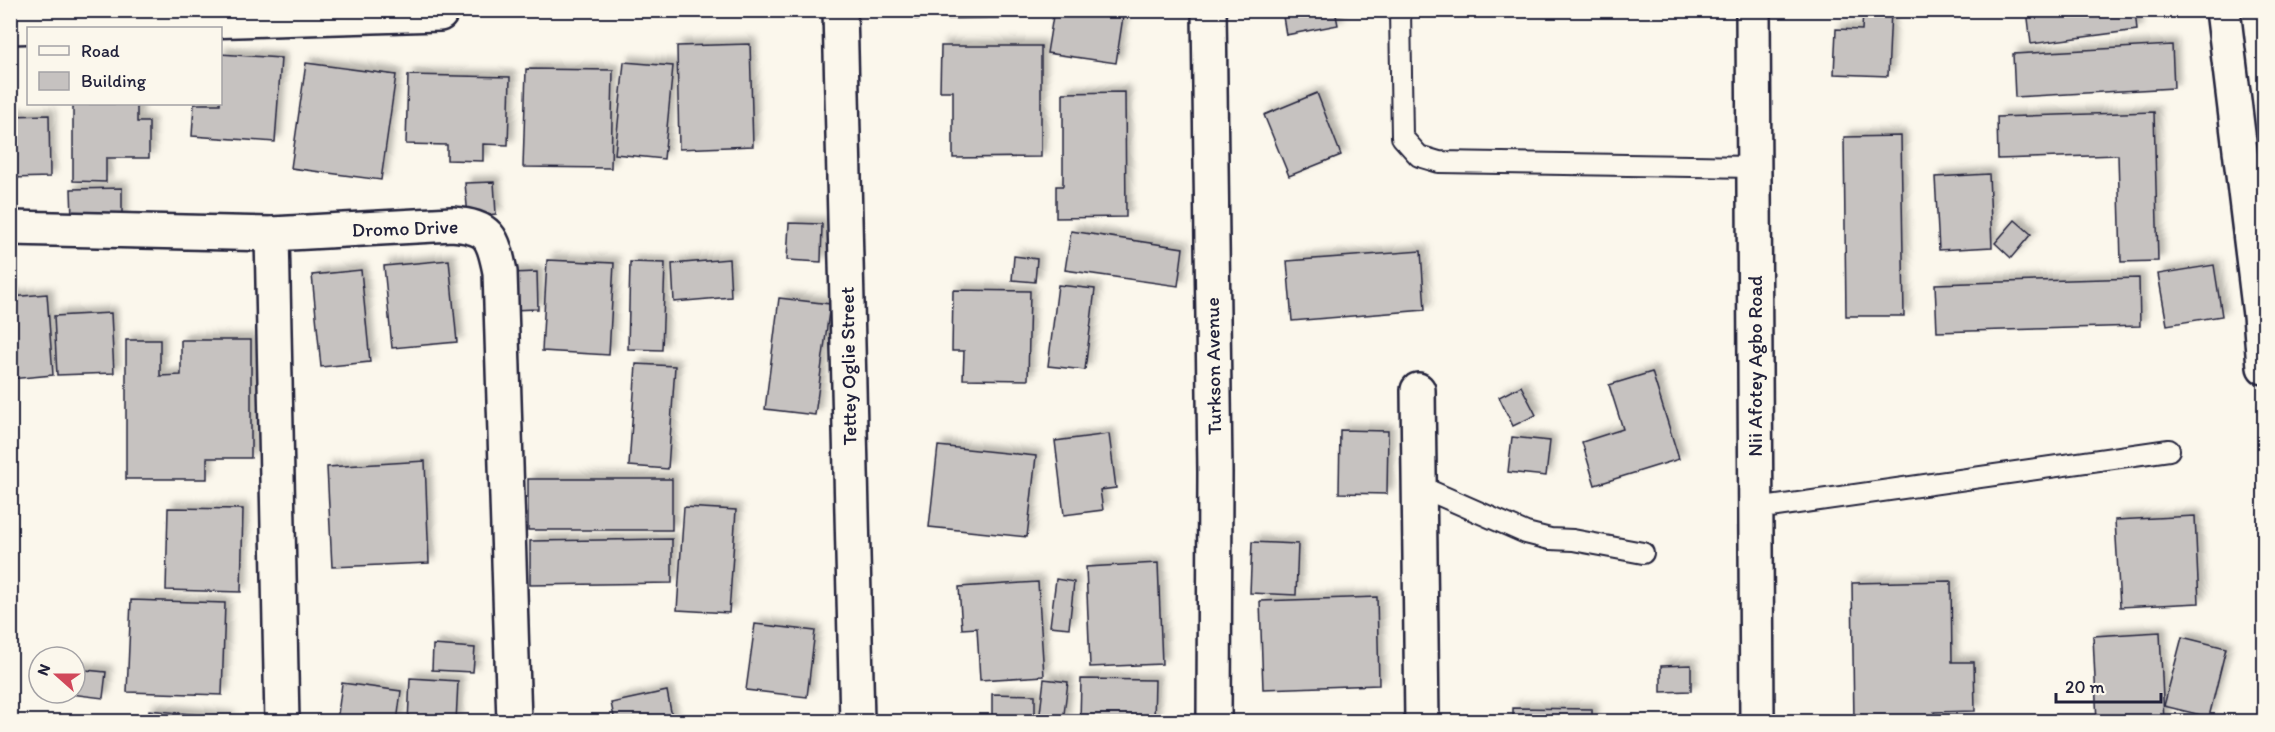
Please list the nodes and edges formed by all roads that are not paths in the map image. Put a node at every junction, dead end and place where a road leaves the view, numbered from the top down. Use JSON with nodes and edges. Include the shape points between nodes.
{"nodes":[{"id":1,"x":840,"y":10,"type":"edge"},
{"id":2,"x":1209,"y":10,"type":"edge"},
{"id":3,"x":1400,"y":10,"type":"edge"},
{"id":4,"x":1754,"y":10,"type":"edge"},
{"id":5,"x":2223,"y":10,"type":"edge"},
{"id":6,"x":440,"y":14,"type":"dead end"},
{"id":7,"x":10,"y":27,"type":"edge"},
{"id":8,"x":1755,"y":167,"type":"junction"},
{"id":9,"x":10,"y":228,"type":"edge"},
{"id":10,"x":272,"y":234,"type":"junction"},
{"id":11,"x":2265,"y":367,"type":"edge"},
{"id":12,"x":1418,"y":390,"type":"dead end"},
{"id":13,"x":2169,"y":450,"type":"dead end"},
{"id":14,"x":1419,"y":486,"type":"junction"},
{"id":15,"x":1756,"y":509,"type":"junction"},
{"id":16,"x":1643,"y":553,"type":"dead end"},
{"id":17,"x":282,"y":722,"type":"edge"},
{"id":18,"x":514,"y":722,"type":"edge"},
{"id":19,"x":857,"y":722,"type":"edge"},
{"id":20,"x":1214,"y":722,"type":"edge"},
{"id":21,"x":1422,"y":722,"type":"edge"},
{"id":22,"x":1756,"y":722,"type":"edge"}],
"edges":[{"from":1,"to":19,"type":"street","name":"Tettey Oglie Street"},
{"from":2,"to":20,"type":"street","name":"Turkson Avenue"},
{"from":3,"to":8,"type":"lane","via":[[1402,136],[1419,156],[1439,162]]},
{"from":4,"to":8,"type":"street","name":"Nii Afotey Agbo Road"},
{"from":5,"to":11,"type":"street"},
{"from":6,"to":7,"type":"street"},
{"from":8,"to":15,"type":"street","name":"Nii Afotey Agbo Road"},
{"from":9,"to":10,"type":"street","name":"Dromo Drive"},
{"from":10,"to":17,"type":"street"},
{"from":10,"to":18,"type":"street","name":"Dromo Drive","via":[[452,224],[472,226],[487,233],[495,249],[500,272]]},
{"from":12,"to":14,"type":"street"},
{"from":13,"to":15,"type":"lane"},
{"from":14,"to":16,"type":"lane","via":[[1526,533]]},
{"from":14,"to":21,"type":"street"},
{"from":15,"to":22,"type":"street","name":"Nii Afotey Agbo Road"}]}
